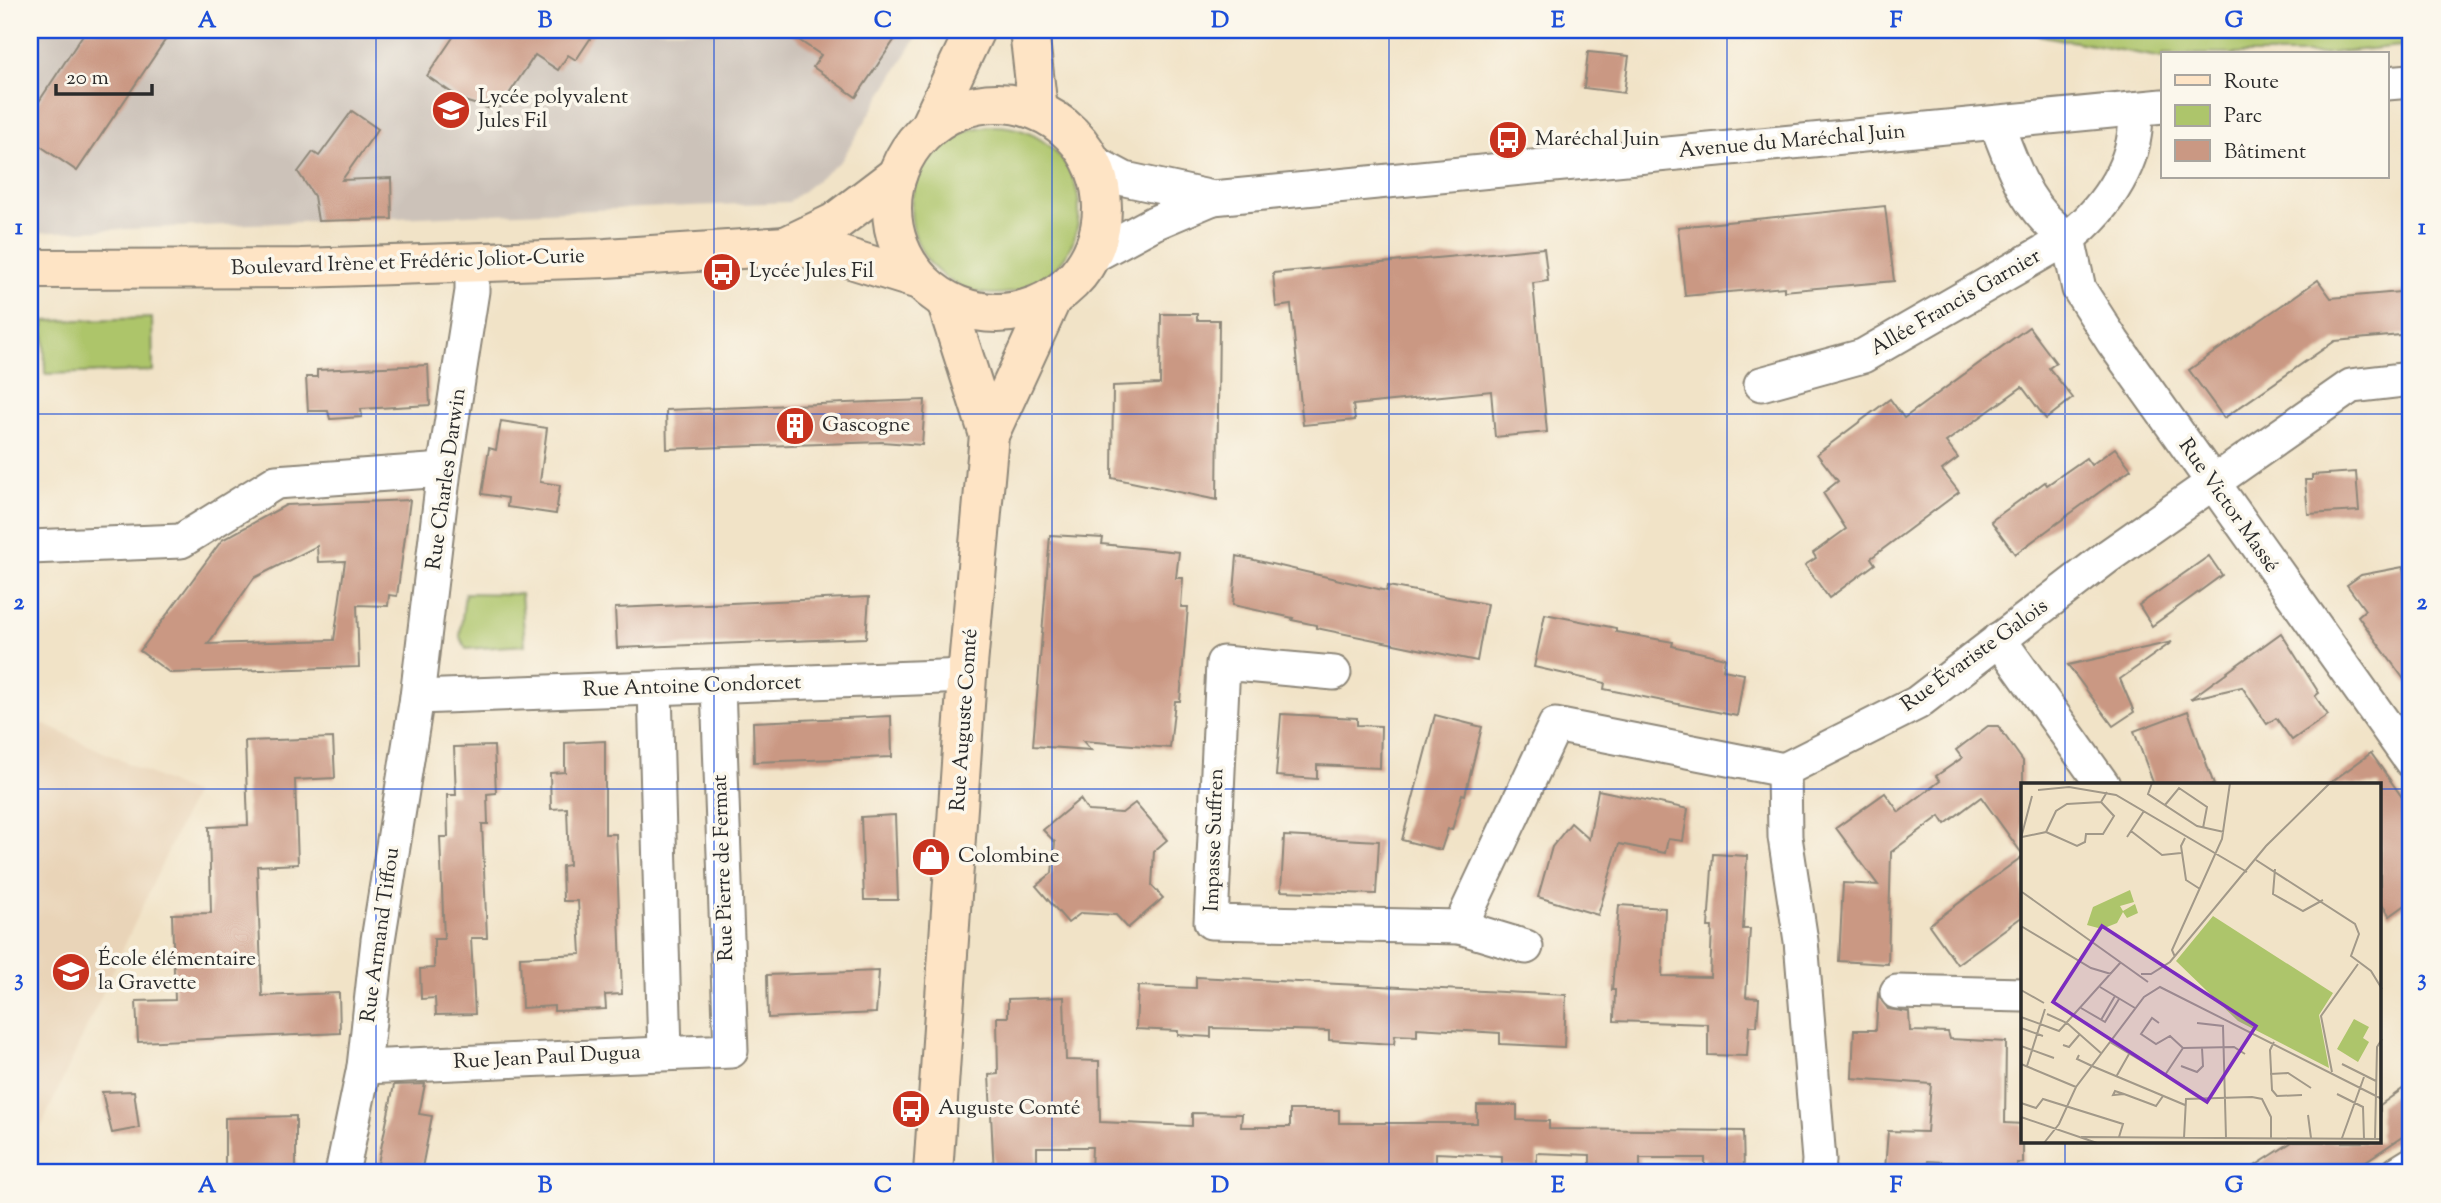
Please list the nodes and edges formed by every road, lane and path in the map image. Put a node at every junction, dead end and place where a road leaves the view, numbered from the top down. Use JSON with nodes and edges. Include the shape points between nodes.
{"nodes":[{"id":1,"x":975,"y":30,"type":"edge"},
{"id":2,"x":1029,"y":30,"type":"edge"},
{"id":3,"x":2411,"y":80,"type":"edge"},
{"id":4,"x":2388,"y":83,"type":"edge"},
{"id":5,"x":2149,"y":108,"type":"edge"},
{"id":6,"x":1038,"y":110,"type":"junction"},
{"id":7,"x":1996,"y":123,"type":"junction"},
{"id":8,"x":929,"y":127,"type":"junction"},
{"id":9,"x":1093,"y":162,"type":"junction"},
{"id":10,"x":897,"y":175,"type":"junction"},
{"id":11,"x":1213,"y":198,"type":"junction"},
{"id":12,"x":2068,"y":239,"type":"junction"},
{"id":13,"x":786,"y":246,"type":"junction"},
{"id":14,"x":1091,"y":257,"type":"junction"},
{"id":15,"x":472,"y":261,"type":"junction"},
{"id":16,"x":30,"y":269,"type":"edge"},
{"id":17,"x":933,"y":290,"type":"junction"},
{"id":18,"x":1052,"y":298,"type":"junction"},
{"id":19,"x":2411,"y":379,"type":"edge"},
{"id":20,"x":1761,"y":384,"type":"dead end"},
{"id":21,"x":989,"y":435,"type":"junction"},
{"id":22,"x":444,"y":470,"type":"junction"},
{"id":23,"x":2212,"y":485,"type":"junction"},
{"id":24,"x":30,"y":547,"type":"edge"},
{"id":25,"x":1999,"y":639,"type":"junction"},
{"id":26,"x":1334,"y":673,"type":"dead end"},
{"id":27,"x":967,"y":676,"type":"junction"},
{"id":28,"x":718,"y":686,"type":"junction"},
{"id":29,"x":655,"y":689,"type":"junction"},
{"id":30,"x":417,"y":697,"type":"junction"},
{"id":31,"x":2411,"y":761,"type":"edge"},
{"id":32,"x":1784,"y":770,"type":"junction"},
{"id":33,"x":2102,"y":783,"type":"edge"},
{"id":34,"x":1460,"y":927,"type":"junction"},
{"id":35,"x":1526,"y":947,"type":"dead end"},
{"id":36,"x":1897,"y":992,"type":"dead end"},
{"id":37,"x":2021,"y":995,"type":"edge"},
{"id":38,"x":731,"y":1051,"type":"joint"},
{"id":39,"x":665,"y":1052,"type":"junction"},
{"id":40,"x":364,"y":1067,"type":"junction"},
{"id":41,"x":2411,"y":1165,"type":"edge"},
{"id":42,"x":342,"y":1173,"type":"edge"},
{"id":43,"x":933,"y":1173,"type":"edge"},
{"id":44,"x":1818,"y":1173,"type":"edge"},
{"id":45,"x":2398,"y":1173,"type":"edge"}],
"edges":[{"from":1,"to":8,"type":"street"},
{"from":2,"to":6,"type":"street"},
{"from":3,"to":4,"type":"street"},
{"from":5,"to":7,"type":"street","name":"Avenue du Maréchal Juin"},
{"from":5,"to":12,"type":"street","via":[[2130,161],[2088,223]]},
{"from":6,"to":8,"type":"street","via":[[1001,102],[988,104],[963,108]]},
{"from":6,"to":9,"type":"street","via":[[1070,131]]},
{"from":7,"to":11,"type":"street","name":"Avenue du Maréchal Juin"},
{"from":7,"to":12,"type":"street","via":[[2028,200]]},
{"from":8,"to":10,"type":"street","via":[[910,149]]},
{"from":9,"to":11,"type":"street","name":"Avenue du Maréchal Juin","via":[[1125,179]]},
{"from":9,"to":14,"type":"street","via":[[1103,210]]},
{"from":10,"to":13,"type":"street","name":"Boulevard Irène et Frédéric Joliot-Curie","via":[[834,223]]},
{"from":10,"to":17,"type":"street","via":[[891,211],[900,248]]},
{"from":11,"to":14,"type":"street","name":"Avenue du Maréchal Juin"},
{"from":12,"to":20,"type":"street","name":"Allée Francis Garnier","via":[[1863,356]]},
{"from":12,"to":23,"type":"street","name":"Rue Victor Massé","via":[[2079,289]]},
{"from":13,"to":15,"type":"street","name":"Boulevard Irène et Frédéric Joliot-Curie"},
{"from":13,"to":17,"type":"street","name":"Boulevard Irène et Frédéric Joliot-Curie","via":[[822,250]]},
{"from":14,"to":18,"type":"street","via":[[1074,280]]},
{"from":15,"to":16,"type":"street","name":"Boulevard Irène et Frédéric Joliot-Curie","via":[[301,268]]},
{"from":15,"to":22,"type":"street","name":"Rue Charles Darwin","via":[[456,412]]},
{"from":17,"to":18,"type":"street","via":[[981,312],[1018,312]]},
{"from":17,"to":21,"type":"street","name":"Rue Auguste Comté"},
{"from":18,"to":21,"type":"street","name":"Rue Auguste Comté"},
{"from":19,"to":23,"type":"street","name":"Rue Évariste Galois","via":[[2351,386]]},
{"from":21,"to":27,"type":"street","name":"Rue Auguste Comté"},
{"from":22,"to":24,"type":"street","via":[[276,482],[181,541]]},
{"from":22,"to":30,"type":"street","name":"Rue Charles Darwin"},
{"from":23,"to":25,"type":"street","name":"Rue Évariste Galois"},
{"from":23,"to":31,"type":"street","name":"Rue Victor Massé"},
{"from":25,"to":32,"type":"street","name":"Rue Évariste Galois","via":[[1917,703]]},
{"from":25,"to":33,"type":"street"},
{"from":26,"to":34,"type":"street","name":"Impasse Suffren","via":[[1223,663],[1211,922]]},
{"from":27,"to":28,"type":"street","name":"Rue Antoine Condorcet"},
{"from":27,"to":43,"type":"street","name":"Rue Auguste Comté"},
{"from":28,"to":29,"type":"street","name":"Rue Antoine Condorcet"},
{"from":28,"to":38,"type":"street","name":"Rue Pierre de Fermat"},
{"from":29,"to":30,"type":"street","name":"Rue Antoine Condorcet"},
{"from":29,"to":39,"type":"street"},
{"from":30,"to":40,"type":"street","name":"Rue Armand Tiffou","via":[[378,940]]},
{"from":32,"to":34,"type":"street","via":[[1555,725]]},
{"from":32,"to":44,"type":"street","via":[[1785,837],[1801,941]]},
{"from":34,"to":35,"type":"street","name":"Impasse Suffren"},
{"from":36,"to":37,"type":"street"},
{"from":38,"to":39,"type":"street","name":"Rue Jean Paul Dugua"},
{"from":39,"to":40,"type":"street","name":"Rue Jean Paul Dugua"},
{"from":40,"to":42,"type":"street","name":"Rue Armand Tiffou"},
{"from":41,"to":45,"type":"street"}]}
